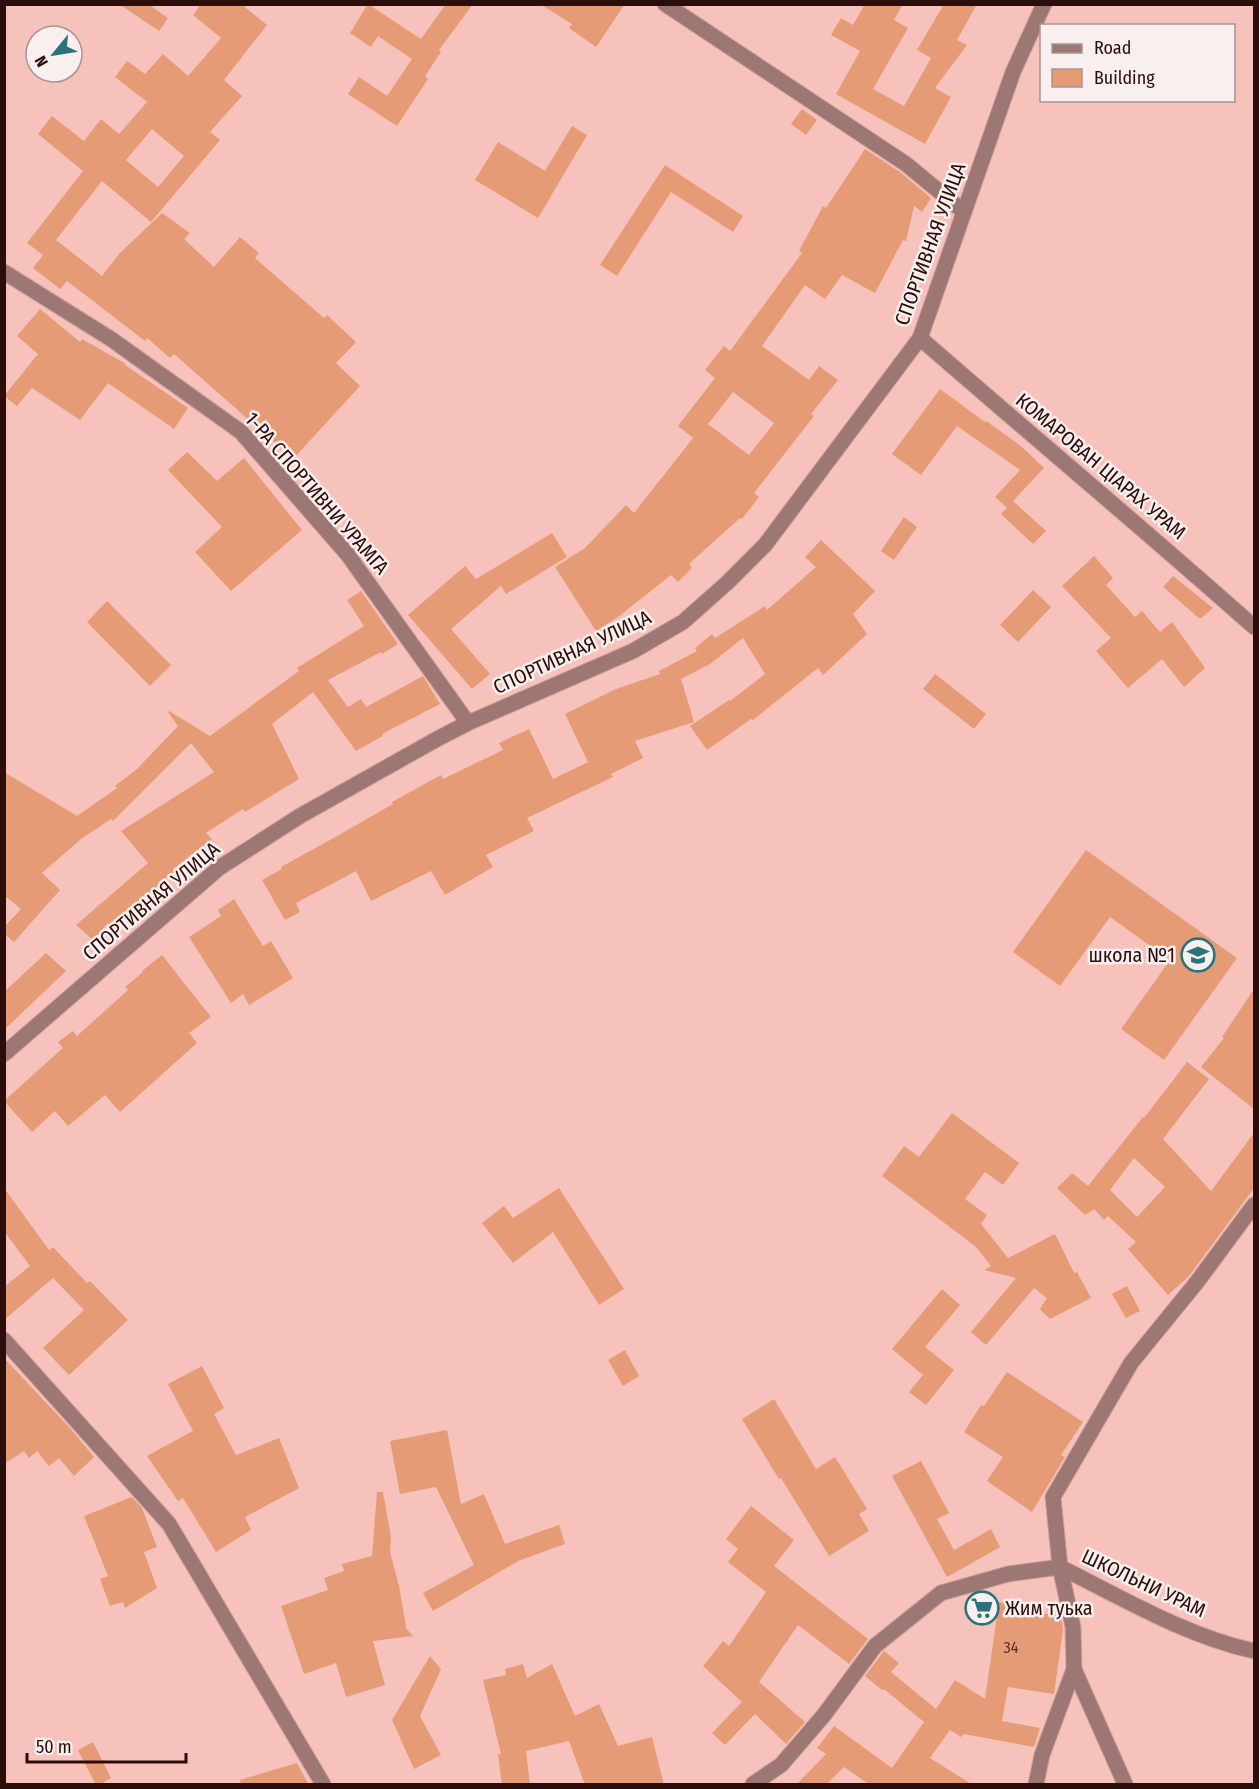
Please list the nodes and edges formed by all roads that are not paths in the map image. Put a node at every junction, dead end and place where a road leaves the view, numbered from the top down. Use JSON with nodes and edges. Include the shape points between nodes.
{"nodes":[{"id":1,"x":665,"y":4,"type":"edge"},
{"id":2,"x":1044,"y":4,"type":"edge"},
{"id":3,"x":964,"y":212,"type":"junction"},
{"id":4,"x":4,"y":272,"type":"edge"},
{"id":5,"x":920,"y":338,"type":"junction"},
{"id":6,"x":1254,"y":627,"type":"edge"},
{"id":7,"x":468,"y":723,"type":"junction"},
{"id":8,"x":4,"y":1054,"type":"edge"},
{"id":9,"x":1254,"y":1205,"type":"edge"},
{"id":10,"x":4,"y":1340,"type":"edge"},
{"id":11,"x":1060,"y":1567,"type":"junction"},
{"id":12,"x":1254,"y":1651,"type":"edge"},
{"id":13,"x":1074,"y":1669,"type":"junction"},
{"id":14,"x":323,"y":1785,"type":"edge"},
{"id":15,"x":753,"y":1785,"type":"edge"},
{"id":16,"x":1036,"y":1785,"type":"edge"},
{"id":17,"x":1125,"y":1785,"type":"edge"}],
"edges":[{"from":1,"to":3,"type":"street","via":[[906,164]]},
{"from":2,"to":3,"type":"street","name":"СПОРТИВНАЯ УЛИЦА","via":[[1013,72]]},
{"from":3,"to":5,"type":"street","name":"СПОРТИВНАЯ УЛИЦА"},
{"from":4,"to":7,"type":"street","name":"1-РА СПОРТИВНИ УРАМГА","via":[[111,339],[241,432],[348,555]]},
{"from":5,"to":6,"type":"street","name":"КОМАРОВАН ЦIАРАХ УРАМ"},
{"from":5,"to":7,"type":"street","name":"СПОРТИВНАЯ УЛИЦА","via":[[765,545],[683,622],[633,651]]},
{"from":7,"to":8,"type":"street","name":"СПОРТИВНАЯ УЛИЦА","via":[[300,816],[219,868]]},
{"from":9,"to":11,"type":"street","via":[[1131,1363],[1053,1497]]},
{"from":10,"to":14,"type":"street","via":[[170,1524]]},
{"from":11,"to":12,"type":"street","name":"ШКОЛЬНИ УРАМ","via":[[1175,1624]]},
{"from":11,"to":13,"type":"street","name":"ШКОЛЬНИ УРАМ","via":[[1073,1627]]},
{"from":11,"to":15,"type":"street","via":[[1008,1574],[941,1593],[875,1646],[781,1765]]},
{"from":13,"to":16,"type":"street","name":"ШКОЛЬНИ УРАМ","via":[[1042,1755]]},
{"from":13,"to":17,"type":"street"}]}
